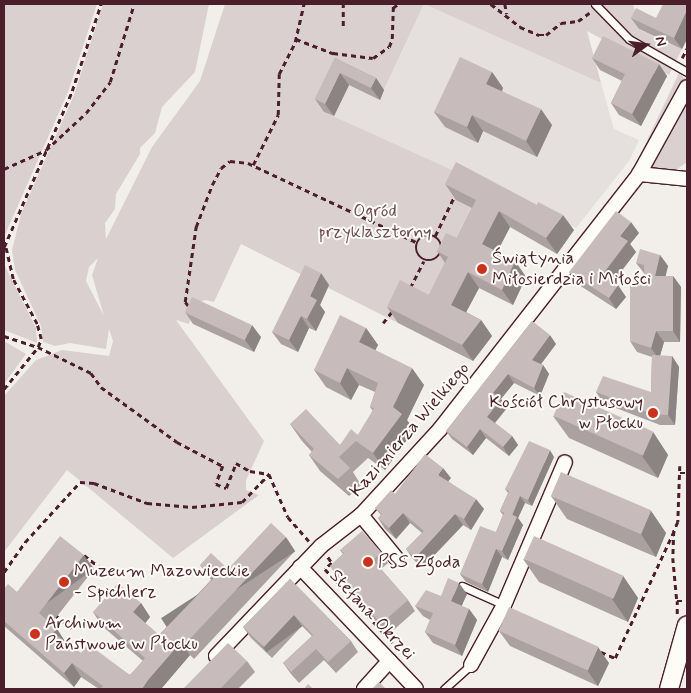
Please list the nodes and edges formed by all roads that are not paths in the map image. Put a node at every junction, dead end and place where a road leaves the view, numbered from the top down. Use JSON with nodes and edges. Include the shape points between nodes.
{"nodes":[{"id":1,"x":594,"y":6,"type":"edge"},
{"id":2,"x":687,"y":72,"type":"edge"},
{"id":3,"x":687,"y":87,"type":"edge"},
{"id":4,"x":639,"y":174,"type":"junction"},
{"id":5,"x":687,"y":178,"type":"edge"},
{"id":6,"x":565,"y":462,"type":"dead end"},
{"id":7,"x":361,"y":515,"type":"junction"},
{"id":8,"x":397,"y":559,"type":"dead end"},
{"id":9,"x":300,"y":567,"type":"junction"},
{"id":10,"x":462,"y":586,"type":"dead end"},
{"id":11,"x":504,"y":605,"type":"junction"},
{"id":12,"x":687,"y":625,"type":"edge"},
{"id":13,"x":389,"y":661,"type":"junction"},
{"id":14,"x":471,"y":665,"type":"joint"},
{"id":15,"x":205,"y":668,"type":"edge"},
{"id":16,"x":364,"y":689,"type":"edge"},
{"id":17,"x":416,"y":689,"type":"edge"},
{"id":18,"x":444,"y":689,"type":"edge"},
{"id":19,"x":669,"y":689,"type":"edge"}],
"edges":[{"from":1,"to":2,"type":"lane","via":[[629,39]]},
{"from":3,"to":4,"type":"street","name":"Kazimierza Wielkiego"},
{"from":4,"to":5,"type":"street"},
{"from":4,"to":7,"type":"street","name":"Kazimierza Wielkiego","via":[[440,430]]},
{"from":6,"to":11,"type":"street"},
{"from":7,"to":8,"type":"street"},
{"from":7,"to":9,"type":"street","name":"Kazimierza Wielkiego"},
{"from":9,"to":13,"type":"street","name":"Stefana Okrzei"},
{"from":9,"to":15,"type":"street","name":"Kazimierza Wielkiego"},
{"from":10,"to":11,"type":"lane"},
{"from":11,"to":14,"type":"street"},
{"from":12,"to":19,"type":"street"},
{"from":13,"to":16,"type":"street"},
{"from":13,"to":17,"type":"street","name":"Stefana Okrzei"},
{"from":14,"to":18,"type":"lane"}]}
